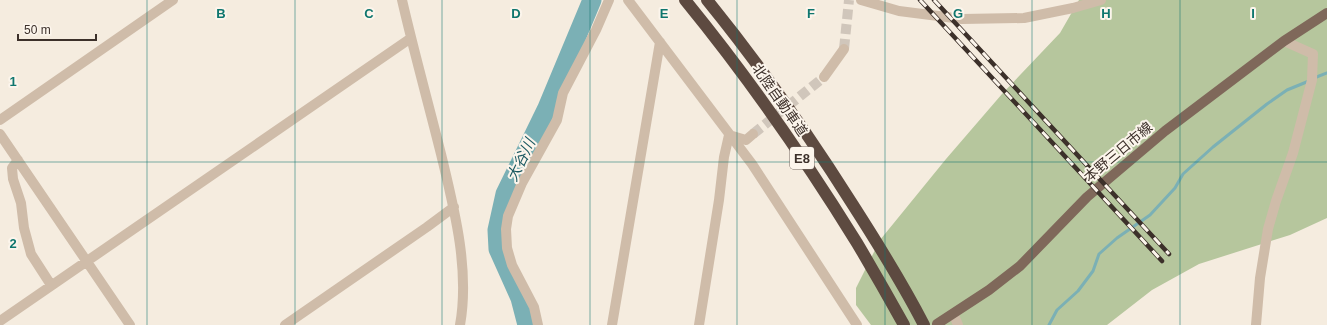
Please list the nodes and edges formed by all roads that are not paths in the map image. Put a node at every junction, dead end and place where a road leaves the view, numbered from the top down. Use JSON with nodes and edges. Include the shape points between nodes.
{"nodes":[{"id":1,"x":173,"y":0,"type":"edge"},
{"id":2,"x":402,"y":0,"type":"edge"},
{"id":3,"x":609,"y":0,"type":"edge"},
{"id":4,"x":628,"y":0,"type":"edge"},
{"id":5,"x":685,"y":0,"type":"edge"},
{"id":6,"x":708,"y":0,"type":"edge"},
{"id":7,"x":861,"y":0,"type":"edge"},
{"id":8,"x":1101,"y":0,"type":"edge"},
{"id":9,"x":1327,"y":13,"type":"edge"},
{"id":10,"x":411,"y":38,"type":"junction"},
{"id":11,"x":1284,"y":41,"type":"junction"},
{"id":12,"x":660,"y":42,"type":"junction"},
{"id":13,"x":844,"y":49,"type":"tunnel mouth"},
{"id":14,"x":824,"y":77,"type":"tunnel mouth"},
{"id":15,"x":0,"y":120,"type":"edge"},
{"id":16,"x":0,"y":134,"type":"edge"},
{"id":17,"x":753,"y":134,"type":"tunnel mouth"},
{"id":18,"x":729,"y":135,"type":"junction"},
{"id":19,"x":18,"y":160,"type":"junction"},
{"id":20,"x":454,"y":207,"type":"junction"},
{"id":21,"x":86,"y":260,"type":"junction"},
{"id":22,"x":51,"y":285,"type":"junction"},
{"id":23,"x":953,"y":313,"type":"junction"},
{"id":24,"x":0,"y":320,"type":"edge"},
{"id":25,"x":937,"y":324,"type":"dead end"},
{"id":26,"x":130,"y":325,"type":"edge"},
{"id":27,"x":285,"y":325,"type":"edge"},
{"id":28,"x":460,"y":325,"type":"edge"},
{"id":29,"x":538,"y":325,"type":"edge"},
{"id":30,"x":612,"y":325,"type":"edge"},
{"id":31,"x":699,"y":325,"type":"edge"},
{"id":32,"x":857,"y":325,"type":"edge"},
{"id":33,"x":904,"y":325,"type":"edge"},
{"id":34,"x":924,"y":325,"type":"edge"},
{"id":35,"x":958,"y":325,"type":"edge"},
{"id":36,"x":1256,"y":325,"type":"edge"}],
"edges":[{"from":1,"to":15,"type":"street"},
{"from":2,"to":10,"type":"street"},
{"from":3,"to":29,"type":"street","via":[[563,93],[557,120],[522,183],[508,216],[507,248],[512,264],[534,307]]},
{"from":4,"to":12,"type":"street"},
{"from":5,"to":33,"type":"highway","name":"北陸自動車道","number":"E8","via":[[767,106],[857,244]]},
{"from":6,"to":34,"type":"highway","name":"北陸自動車道","number":"E8","via":[[780,95],[833,173],[881,249]]},
{"from":7,"to":8,"type":"street","via":[[899,11],[962,19],[1024,18]]},
{"from":9,"to":11,"type":"main road","name":"本野三日市線"},
{"from":10,"to":20,"type":"street"},
{"from":10,"to":21,"type":"street"},
{"from":11,"to":23,"type":"main road","name":"本野三日市線","via":[[1165,131],[1104,181],[1020,266]]},
{"from":11,"to":36,"type":"street","via":[[1313,54],[1312,80],[1293,153],[1268,229]]},
{"from":12,"to":18,"type":"street"},
{"from":12,"to":30,"type":"street"},
{"from":13,"to":14,"type":"street"},
{"from":16,"to":19,"type":"street"},
{"from":17,"to":18,"type":"street","via":[[746,140]]},
{"from":18,"to":31,"type":"street"},
{"from":18,"to":32,"type":"street","via":[[752,164]]},
{"from":19,"to":21,"type":"street"},
{"from":19,"to":22,"type":"street","via":[[12,168],[27,242],[31,254]]},
{"from":20,"to":27,"type":"street"},
{"from":20,"to":28,"type":"street","via":[[464,277]]},
{"from":21,"to":22,"type":"street"},
{"from":21,"to":26,"type":"street"},
{"from":22,"to":24,"type":"street"},
{"from":23,"to":25,"type":"main road","name":"本野三日市線"},
{"from":23,"to":35,"type":"street"}]}
